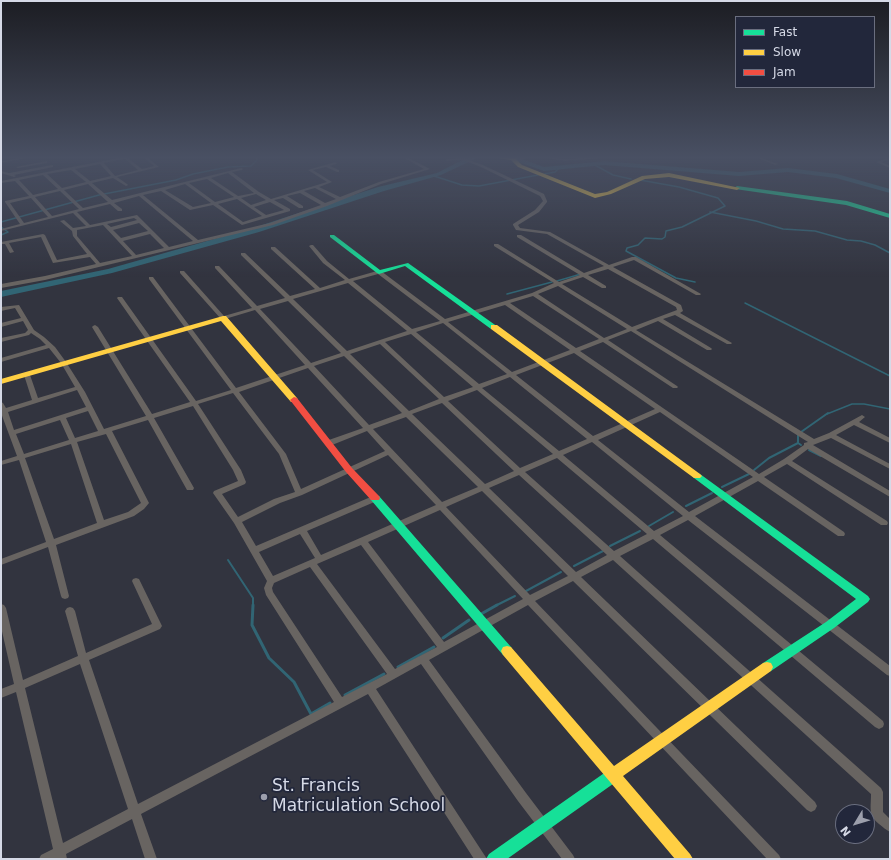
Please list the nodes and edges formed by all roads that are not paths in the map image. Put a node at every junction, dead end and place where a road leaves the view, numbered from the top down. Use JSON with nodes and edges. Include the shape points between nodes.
{"nodes":[{"id":1,"x":31,"y":197,"type":"joint"},
{"id":2,"x":68,"y":197,"type":"edge"},
{"id":3,"x":105,"y":197,"type":"edge"},
{"id":4,"x":131,"y":197,"type":"edge"},
{"id":5,"x":143,"y":197,"type":"edge"},
{"id":6,"x":172,"y":197,"type":"edge"},
{"id":7,"x":205,"y":197,"type":"edge"},
{"id":8,"x":241,"y":197,"type":"edge"},
{"id":9,"x":265,"y":197,"type":"edge"},
{"id":10,"x":280,"y":197,"type":"edge"},
{"id":11,"x":286,"y":197,"type":"edge"},
{"id":12,"x":310,"y":197,"type":"edge"},
{"id":13,"x":336,"y":197,"type":"edge"},
{"id":14,"x":345,"y":197,"type":"edge"},
{"id":15,"x":544,"y":197,"type":"edge"},
{"id":16,"x":803,"y":197,"type":"edge"},
{"id":17,"x":238,"y":198,"type":"junction"},
{"id":18,"x":340,"y":199,"type":"junction"},
{"id":19,"x":270,"y":200,"type":"junction"},
{"id":20,"x":110,"y":202,"type":"junction"},
{"id":21,"x":214,"y":204,"type":"junction"},
{"id":22,"x":326,"y":205,"type":"junction"},
{"id":23,"x":251,"y":206,"type":"junction"},
{"id":24,"x":302,"y":207,"type":"dead end"},
{"id":25,"x":82,"y":209,"type":"junction"},
{"id":26,"x":120,"y":210,"type":"dead end"},
{"id":27,"x":74,"y":211,"type":"junction"},
{"id":28,"x":130,"y":211,"type":"dead end"},
{"id":29,"x":135,"y":216,"type":"junction"},
{"id":30,"x":890,"y":216,"type":"edge"},
{"id":31,"x":52,"y":217,"type":"junction"},
{"id":32,"x":266,"y":217,"type":"junction"},
{"id":33,"x":140,"y":221,"type":"junction"},
{"id":34,"x":62,"y":222,"type":"dead end"},
{"id":35,"x":104,"y":223,"type":"junction"},
{"id":36,"x":23,"y":225,"type":"junction"},
{"id":37,"x":89,"y":226,"type":"junction"},
{"id":38,"x":110,"y":229,"type":"junction"},
{"id":39,"x":1,"y":230,"type":"edge"},
{"id":40,"x":74,"y":230,"type":"junction"},
{"id":41,"x":151,"y":232,"type":"junction"},
{"id":42,"x":332,"y":236,"type":"dead end"},
{"id":43,"x":519,"y":236,"type":"dead end"},
{"id":44,"x":121,"y":240,"type":"junction"},
{"id":45,"x":196,"y":241,"type":"junction"},
{"id":46,"x":4,"y":243,"type":"edge"},
{"id":47,"x":496,"y":245,"type":"dead end"},
{"id":48,"x":311,"y":246,"type":"dead end"},
{"id":49,"x":167,"y":248,"type":"junction"},
{"id":50,"x":273,"y":248,"type":"dead end"},
{"id":51,"x":12,"y":252,"type":"dead end"},
{"id":52,"x":243,"y":254,"type":"dead end"},
{"id":53,"x":91,"y":255,"type":"junction"},
{"id":54,"x":135,"y":256,"type":"junction"},
{"id":55,"x":99,"y":265,"type":"junction"},
{"id":56,"x":609,"y":266,"type":"junction"},
{"id":57,"x":217,"y":267,"type":"dead end"},
{"id":58,"x":182,"y":272,"type":"dead end"},
{"id":59,"x":379,"y":272,"type":"junction"},
{"id":60,"x":584,"y":275,"type":"junction"},
{"id":61,"x":151,"y":278,"type":"dead end"},
{"id":62,"x":349,"y":281,"type":"junction"},
{"id":63,"x":557,"y":284,"type":"junction"},
{"id":64,"x":1,"y":286,"type":"edge"},
{"id":65,"x":604,"y":287,"type":"dead end"},
{"id":66,"x":319,"y":290,"type":"junction"},
{"id":67,"x":534,"y":294,"type":"junction"},
{"id":68,"x":698,"y":294,"type":"dead end"},
{"id":69,"x":120,"y":298,"type":"dead end"},
{"id":70,"x":288,"y":299,"type":"junction"},
{"id":71,"x":506,"y":303,"type":"junction"},
{"id":72,"x":255,"y":308,"type":"junction"},
{"id":73,"x":1,"y":309,"type":"edge"},
{"id":74,"x":474,"y":312,"type":"junction"},
{"id":75,"x":676,"y":313,"type":"junction"},
{"id":76,"x":223,"y":318,"type":"junction"},
{"id":77,"x":25,"y":319,"type":"junction"},
{"id":78,"x":659,"y":319,"type":"junction"},
{"id":79,"x":444,"y":321,"type":"junction"},
{"id":80,"x":1,"y":325,"type":"edge"},
{"id":81,"x":95,"y":327,"type":"dead end"},
{"id":82,"x":187,"y":329,"type":"junction"},
{"id":83,"x":633,"y":329,"type":"junction"},
{"id":84,"x":31,"y":331,"type":"junction"},
{"id":85,"x":412,"y":332,"type":"junction"},
{"id":86,"x":1,"y":340,"type":"edge"},
{"id":87,"x":149,"y":340,"type":"junction"},
{"id":88,"x":604,"y":340,"type":"junction"},
{"id":89,"x":381,"y":342,"type":"junction"},
{"id":90,"x":729,"y":343,"type":"dead end"},
{"id":91,"x":49,"y":346,"type":"junction"},
{"id":92,"x":709,"y":349,"type":"dead end"},
{"id":93,"x":110,"y":351,"type":"junction"},
{"id":94,"x":576,"y":351,"type":"junction"},
{"id":95,"x":345,"y":353,"type":"junction"},
{"id":96,"x":1,"y":360,"type":"edge"},
{"id":97,"x":544,"y":363,"type":"junction"},
{"id":98,"x":65,"y":364,"type":"junction"},
{"id":99,"x":310,"y":365,"type":"junction"},
{"id":100,"x":510,"y":374,"type":"junction"},
{"id":101,"x":27,"y":375,"type":"junction"},
{"id":102,"x":275,"y":376,"type":"junction"},
{"id":103,"x":1,"y":382,"type":"edge"},
{"id":104,"x":476,"y":386,"type":"junction"},
{"id":105,"x":675,"y":387,"type":"dead end"},
{"id":106,"x":78,"y":388,"type":"junction"},
{"id":107,"x":234,"y":391,"type":"junction"},
{"id":108,"x":36,"y":401,"type":"junction"},
{"id":109,"x":444,"y":401,"type":"junction"},
{"id":110,"x":194,"y":403,"type":"junction"},
{"id":111,"x":2,"y":407,"type":"edge"},
{"id":112,"x":89,"y":408,"type":"junction"},
{"id":113,"x":659,"y":410,"type":"junction"},
{"id":114,"x":407,"y":413,"type":"junction"},
{"id":115,"x":62,"y":416,"type":"junction"},
{"id":116,"x":150,"y":417,"type":"junction"},
{"id":117,"x":862,"y":417,"type":"dead end"},
{"id":118,"x":854,"y":422,"type":"junction"},
{"id":119,"x":626,"y":425,"type":"junction"},
{"id":120,"x":368,"y":427,"type":"junction"},
{"id":121,"x":12,"y":432,"type":"junction"},
{"id":122,"x":105,"y":432,"type":"junction"},
{"id":123,"x":832,"y":435,"type":"junction"},
{"id":124,"x":593,"y":439,"type":"junction"},
{"id":125,"x":73,"y":440,"type":"junction"},
{"id":126,"x":890,"y":441,"type":"edge"},
{"id":127,"x":329,"y":443,"type":"junction"},
{"id":128,"x":810,"y":443,"type":"junction"},
{"id":129,"x":390,"y":451,"type":"junction"},
{"id":130,"x":557,"y":454,"type":"junction"},
{"id":131,"x":22,"y":456,"type":"junction"},
{"id":132,"x":787,"y":461,"type":"junction"},
{"id":133,"x":1,"y":462,"type":"edge"},
{"id":134,"x":890,"y":467,"type":"edge"},
{"id":135,"x":349,"y":470,"type":"junction"},
{"id":136,"x":519,"y":471,"type":"junction"},
{"id":137,"x":757,"y":477,"type":"junction"},
{"id":138,"x":190,"y":488,"type":"dead end"},
{"id":139,"x":482,"y":488,"type":"junction"},
{"id":140,"x":299,"y":493,"type":"junction"},
{"id":141,"x":890,"y":494,"type":"edge"},
{"id":142,"x":725,"y":495,"type":"junction"},
{"id":143,"x":376,"y":498,"type":"junction"},
{"id":144,"x":443,"y":507,"type":"junction"},
{"id":145,"x":689,"y":516,"type":"junction"},
{"id":146,"x":237,"y":521,"type":"junction"},
{"id":147,"x":884,"y":523,"type":"dead end"},
{"id":148,"x":101,"y":524,"type":"junction"},
{"id":149,"x":400,"y":526,"type":"junction"},
{"id":150,"x":302,"y":530,"type":"junction"},
{"id":151,"x":841,"y":534,"type":"dead end"},
{"id":152,"x":654,"y":535,"type":"junction"},
{"id":153,"x":363,"y":542,"type":"junction"},
{"id":154,"x":51,"y":544,"type":"junction"},
{"id":155,"x":253,"y":551,"type":"junction"},
{"id":156,"x":615,"y":555,"type":"junction"},
{"id":157,"x":1,"y":562,"type":"edge"},
{"id":158,"x":316,"y":562,"type":"junction"},
{"id":159,"x":573,"y":577,"type":"junction"},
{"id":160,"x":136,"y":581,"type":"dead end"},
{"id":161,"x":271,"y":581,"type":"junction"},
{"id":162,"x":65,"y":596,"type":"dead end"},
{"id":163,"x":529,"y":600,"type":"junction"},
{"id":164,"x":1,"y":608,"type":"edge"},
{"id":165,"x":70,"y":611,"type":"dead end"},
{"id":166,"x":484,"y":625,"type":"junction"},
{"id":167,"x":830,"y":625,"type":"junction"},
{"id":168,"x":443,"y":648,"type":"junction"},
{"id":169,"x":792,"y":651,"type":"junction"},
{"id":170,"x":83,"y":658,"type":"junction"},
{"id":171,"x":423,"y":659,"type":"junction"},
{"id":172,"x":890,"y":672,"type":"edge"},
{"id":173,"x":394,"y":675,"type":"junction"},
{"id":174,"x":750,"y":678,"type":"junction"},
{"id":175,"x":19,"y":686,"type":"junction"},
{"id":176,"x":370,"y":688,"type":"junction"},
{"id":177,"x":1,"y":694,"type":"edge"},
{"id":178,"x":340,"y":703,"type":"junction"},
{"id":179,"x":709,"y":707,"type":"junction"},
{"id":180,"x":879,"y":724,"type":"dead end"},
{"id":181,"x":662,"y":740,"type":"junction"},
{"id":182,"x":612,"y":775,"type":"junction"},
{"id":183,"x":811,"y":806,"type":"dead end"},
{"id":184,"x":135,"y":812,"type":"junction"},
{"id":185,"x":543,"y":824,"type":"junction"},
{"id":186,"x":890,"y":826,"type":"edge"},
{"id":187,"x":60,"y":855,"type":"edge"},
{"id":188,"x":45,"y":859,"type":"edge"},
{"id":189,"x":151,"y":859,"type":"edge"},
{"id":190,"x":480,"y":859,"type":"edge"},
{"id":191,"x":494,"y":859,"type":"edge"},
{"id":192,"x":569,"y":859,"type":"edge"},
{"id":193,"x":685,"y":859,"type":"edge"},
{"id":194,"x":775,"y":859,"type":"edge"}],
"edges":[{"from":1,"to":31,"type":"street"},
{"from":1,"to":36,"type":"street","via":[[6,202]]},
{"from":2,"to":25,"type":"street"},
{"from":3,"to":20,"type":"street"},
{"from":4,"to":20,"type":"street"},
{"from":5,"to":45,"type":"street"},
{"from":6,"to":21,"type":"street","via":[[189,209]]},
{"from":7,"to":21,"type":"street"},
{"from":8,"to":17,"type":"street"},
{"from":9,"to":19,"type":"street"},
{"from":10,"to":19,"type":"street"},
{"from":11,"to":24,"type":"street"},
{"from":12,"to":22,"type":"street"},
{"from":13,"to":18,"type":"street"},
{"from":14,"to":18,"type":"street"},
{"from":15,"to":56,"type":"street","via":[[545,201],[538,211],[515,225],[518,229],[548,233]]},
{"from":16,"to":30,"type":"street","via":[[847,203]]},
{"from":17,"to":21,"type":"street"},
{"from":17,"to":23,"type":"street"},
{"from":18,"to":22,"type":"street"},
{"from":19,"to":23,"type":"street"},
{"from":19,"to":32,"type":"street","via":[[288,210]]},
{"from":20,"to":25,"type":"street"},
{"from":20,"to":26,"type":"street"},
{"from":21,"to":32,"type":"street","via":[[242,224]]},
{"from":22,"to":45,"type":"street","via":[[271,224]]},
{"from":23,"to":32,"type":"street"},
{"from":25,"to":27,"type":"street"},
{"from":27,"to":31,"type":"street"},
{"from":27,"to":37,"type":"street"},
{"from":28,"to":29,"type":"street"},
{"from":29,"to":33,"type":"street"},
{"from":29,"to":35,"type":"street"},
{"from":31,"to":36,"type":"street"},
{"from":33,"to":38,"type":"street"},
{"from":33,"to":41,"type":"street"},
{"from":34,"to":40,"type":"street"},
{"from":35,"to":37,"type":"street"},
{"from":35,"to":38,"type":"street"},
{"from":36,"to":39,"type":"street"},
{"from":37,"to":40,"type":"street"},
{"from":38,"to":44,"type":"street"},
{"from":40,"to":53,"type":"street","via":[[75,236]]},
{"from":41,"to":44,"type":"street"},
{"from":41,"to":49,"type":"street"},
{"from":42,"to":59,"type":"street"},
{"from":43,"to":60,"type":"street"},
{"from":44,"to":54,"type":"street"},
{"from":45,"to":49,"type":"street"},
{"from":46,"to":51,"type":"street"},
{"from":46,"to":53,"type":"street","via":[[43,234],[55,262]]},
{"from":47,"to":63,"type":"street"},
{"from":48,"to":62,"type":"street","via":[[324,262]]},
{"from":49,"to":54,"type":"street"},
{"from":50,"to":66,"type":"street"},
{"from":52,"to":70,"type":"street"},
{"from":53,"to":55,"type":"street"},
{"from":54,"to":55,"type":"street"},
{"from":55,"to":64,"type":"street"},
{"from":56,"to":60,"type":"street"},
{"from":56,"to":68,"type":"street","via":[[634,258]]},
{"from":56,"to":75,"type":"street","via":[[678,306],[680,311]]},
{"from":57,"to":72,"type":"street"},
{"from":58,"to":76,"type":"street"},
{"from":59,"to":62,"type":"street"},
{"from":59,"to":74,"type":"street","via":[[406,264]]},
{"from":59,"to":79,"type":"street"},
{"from":60,"to":63,"type":"street"},
{"from":60,"to":65,"type":"street"},
{"from":61,"to":82,"type":"street"},
{"from":62,"to":66,"type":"street"},
{"from":62,"to":85,"type":"street"},
{"from":63,"to":67,"type":"street"},
{"from":63,"to":83,"type":"street"},
{"from":66,"to":70,"type":"street"},
{"from":67,"to":71,"type":"street"},
{"from":67,"to":88,"type":"street"},
{"from":69,"to":87,"type":"street"},
{"from":70,"to":72,"type":"street"},
{"from":70,"to":95,"type":"street"},
{"from":71,"to":74,"type":"street"},
{"from":71,"to":94,"type":"street"},
{"from":72,"to":76,"type":"street"},
{"from":72,"to":99,"type":"street"},
{"from":73,"to":77,"type":"street","via":[[17,306]]},
{"from":74,"to":79,"type":"street"},
{"from":74,"to":97,"type":"street"},
{"from":75,"to":78,"type":"street"},
{"from":75,"to":90,"type":"street"},
{"from":76,"to":82,"type":"street"},
{"from":76,"to":102,"type":"street"},
{"from":77,"to":80,"type":"street"},
{"from":77,"to":84,"type":"street"},
{"from":78,"to":83,"type":"street"},
{"from":78,"to":92,"type":"street"},
{"from":79,"to":85,"type":"street"},
{"from":79,"to":100,"type":"street"},
{"from":81,"to":93,"type":"street"},
{"from":82,"to":87,"type":"street"},
{"from":82,"to":107,"type":"street"},
{"from":83,"to":88,"type":"street"},
{"from":83,"to":128,"type":"street"},
{"from":84,"to":86,"type":"street"},
{"from":84,"to":91,"type":"street"},
{"from":85,"to":89,"type":"street"},
{"from":85,"to":104,"type":"street"},
{"from":87,"to":93,"type":"street"},
{"from":87,"to":110,"type":"street"},
{"from":88,"to":94,"type":"street"},
{"from":88,"to":105,"type":"street"},
{"from":89,"to":95,"type":"street"},
{"from":89,"to":109,"type":"street"},
{"from":91,"to":96,"type":"street"},
{"from":91,"to":98,"type":"street"},
{"from":93,"to":98,"type":"street"},
{"from":93,"to":116,"type":"street"},
{"from":94,"to":97,"type":"street"},
{"from":94,"to":113,"type":"street"},
{"from":95,"to":99,"type":"street"},
{"from":95,"to":114,"type":"street"},
{"from":97,"to":100,"type":"street"},
{"from":97,"to":119,"type":"street"},
{"from":98,"to":101,"type":"street"},
{"from":98,"to":106,"type":"street"},
{"from":99,"to":102,"type":"street"},
{"from":99,"to":120,"type":"street"},
{"from":100,"to":104,"type":"street"},
{"from":100,"to":124,"type":"street"},
{"from":101,"to":103,"type":"street"},
{"from":101,"to":108,"type":"street"},
{"from":102,"to":107,"type":"street"},
{"from":102,"to":127,"type":"street"},
{"from":104,"to":109,"type":"street"},
{"from":104,"to":130,"type":"street"},
{"from":106,"to":108,"type":"street"},
{"from":106,"to":112,"type":"street"},
{"from":107,"to":110,"type":"street"},
{"from":107,"to":140,"type":"street","via":[[282,454]]},
{"from":108,"to":111,"type":"street"},
{"from":109,"to":114,"type":"street"},
{"from":109,"to":136,"type":"street"},
{"from":110,"to":116,"type":"street"},
{"from":110,"to":146,"type":"street","via":[[242,482],[217,493]]},
{"from":111,"to":121,"type":"street"},
{"from":112,"to":115,"type":"street"},
{"from":112,"to":122,"type":"street"},
{"from":113,"to":119,"type":"street"},
{"from":113,"to":137,"type":"street"},
{"from":114,"to":120,"type":"street"},
{"from":114,"to":139,"type":"street"},
{"from":115,"to":121,"type":"street"},
{"from":115,"to":125,"type":"street"},
{"from":116,"to":122,"type":"street"},
{"from":116,"to":138,"type":"street"},
{"from":117,"to":118,"type":"street"},
{"from":118,"to":123,"type":"street"},
{"from":118,"to":126,"type":"street"},
{"from":119,"to":124,"type":"street"},
{"from":119,"to":142,"type":"street"},
{"from":120,"to":127,"type":"street"},
{"from":120,"to":129,"type":"street"},
{"from":121,"to":131,"type":"street"},
{"from":122,"to":125,"type":"street"},
{"from":122,"to":148,"type":"street","via":[[145,503],[142,508]]},
{"from":123,"to":128,"type":"street"},
{"from":123,"to":134,"type":"street"},
{"from":124,"to":130,"type":"street"},
{"from":124,"to":145,"type":"street"},
{"from":125,"to":131,"type":"street"},
{"from":125,"to":148,"type":"street"},
{"from":127,"to":135,"type":"street"},
{"from":128,"to":132,"type":"street"},
{"from":128,"to":141,"type":"street"},
{"from":129,"to":135,"type":"street"},
{"from":129,"to":144,"type":"street"},
{"from":130,"to":136,"type":"street"},
{"from":130,"to":152,"type":"street"},
{"from":131,"to":133,"type":"street"},
{"from":131,"to":154,"type":"street"},
{"from":132,"to":137,"type":"street"},
{"from":132,"to":147,"type":"street"},
{"from":135,"to":140,"type":"street"},
{"from":135,"to":143,"type":"street"},
{"from":136,"to":139,"type":"street"},
{"from":136,"to":156,"type":"street"},
{"from":137,"to":142,"type":"street"},
{"from":137,"to":151,"type":"street"},
{"from":139,"to":144,"type":"street"},
{"from":139,"to":159,"type":"street"},
{"from":140,"to":146,"type":"street"},
{"from":142,"to":145,"type":"street"},
{"from":142,"to":167,"type":"street","via":[[864,599]]},
{"from":143,"to":149,"type":"street"},
{"from":143,"to":150,"type":"street"},
{"from":144,"to":149,"type":"street"},
{"from":144,"to":163,"type":"street"},
{"from":145,"to":152,"type":"street"},
{"from":145,"to":167,"type":"street"},
{"from":146,"to":155,"type":"street"},
{"from":148,"to":154,"type":"street"},
{"from":149,"to":153,"type":"street"},
{"from":149,"to":166,"type":"street"},
{"from":150,"to":155,"type":"street"},
{"from":150,"to":158,"type":"street"},
{"from":152,"to":156,"type":"street"},
{"from":152,"to":169,"type":"street"},
{"from":153,"to":158,"type":"street"},
{"from":153,"to":168,"type":"street"},
{"from":154,"to":157,"type":"street"},
{"from":154,"to":162,"type":"street"},
{"from":155,"to":161,"type":"street"},
{"from":156,"to":159,"type":"street"},
{"from":156,"to":174,"type":"street"},
{"from":158,"to":161,"type":"street"},
{"from":158,"to":173,"type":"street"},
{"from":159,"to":163,"type":"street"},
{"from":159,"to":179,"type":"street"},
{"from":160,"to":170,"type":"street","via":[[157,626]]},
{"from":161,"to":178,"type":"street","via":[[269,593]]},
{"from":163,"to":166,"type":"street"},
{"from":163,"to":181,"type":"street"},
{"from":164,"to":175,"type":"street"},
{"from":165,"to":170,"type":"street"},
{"from":166,"to":168,"type":"street"},
{"from":166,"to":182,"type":"street"},
{"from":167,"to":169,"type":"street"},
{"from":167,"to":172,"type":"street"},
{"from":168,"to":171,"type":"street"},
{"from":169,"to":174,"type":"street"},
{"from":169,"to":180,"type":"street"},
{"from":170,"to":175,"type":"street"},
{"from":170,"to":184,"type":"street"},
{"from":171,"to":173,"type":"street"},
{"from":171,"to":185,"type":"street"},
{"from":173,"to":176,"type":"street"},
{"from":174,"to":179,"type":"street"},
{"from":174,"to":186,"type":"street","via":[[877,792],[877,815]]},
{"from":175,"to":177,"type":"street"},
{"from":175,"to":187,"type":"street"},
{"from":176,"to":178,"type":"street"},
{"from":176,"to":190,"type":"street"},
{"from":178,"to":184,"type":"street"},
{"from":179,"to":181,"type":"street"},
{"from":179,"to":183,"type":"street"},
{"from":181,"to":182,"type":"street"},
{"from":181,"to":194,"type":"street"},
{"from":182,"to":185,"type":"street"},
{"from":182,"to":193,"type":"street"},
{"from":184,"to":187,"type":"street"},
{"from":184,"to":189,"type":"street"},
{"from":185,"to":191,"type":"street"},
{"from":185,"to":192,"type":"street"},
{"from":187,"to":188,"type":"street"}]}
